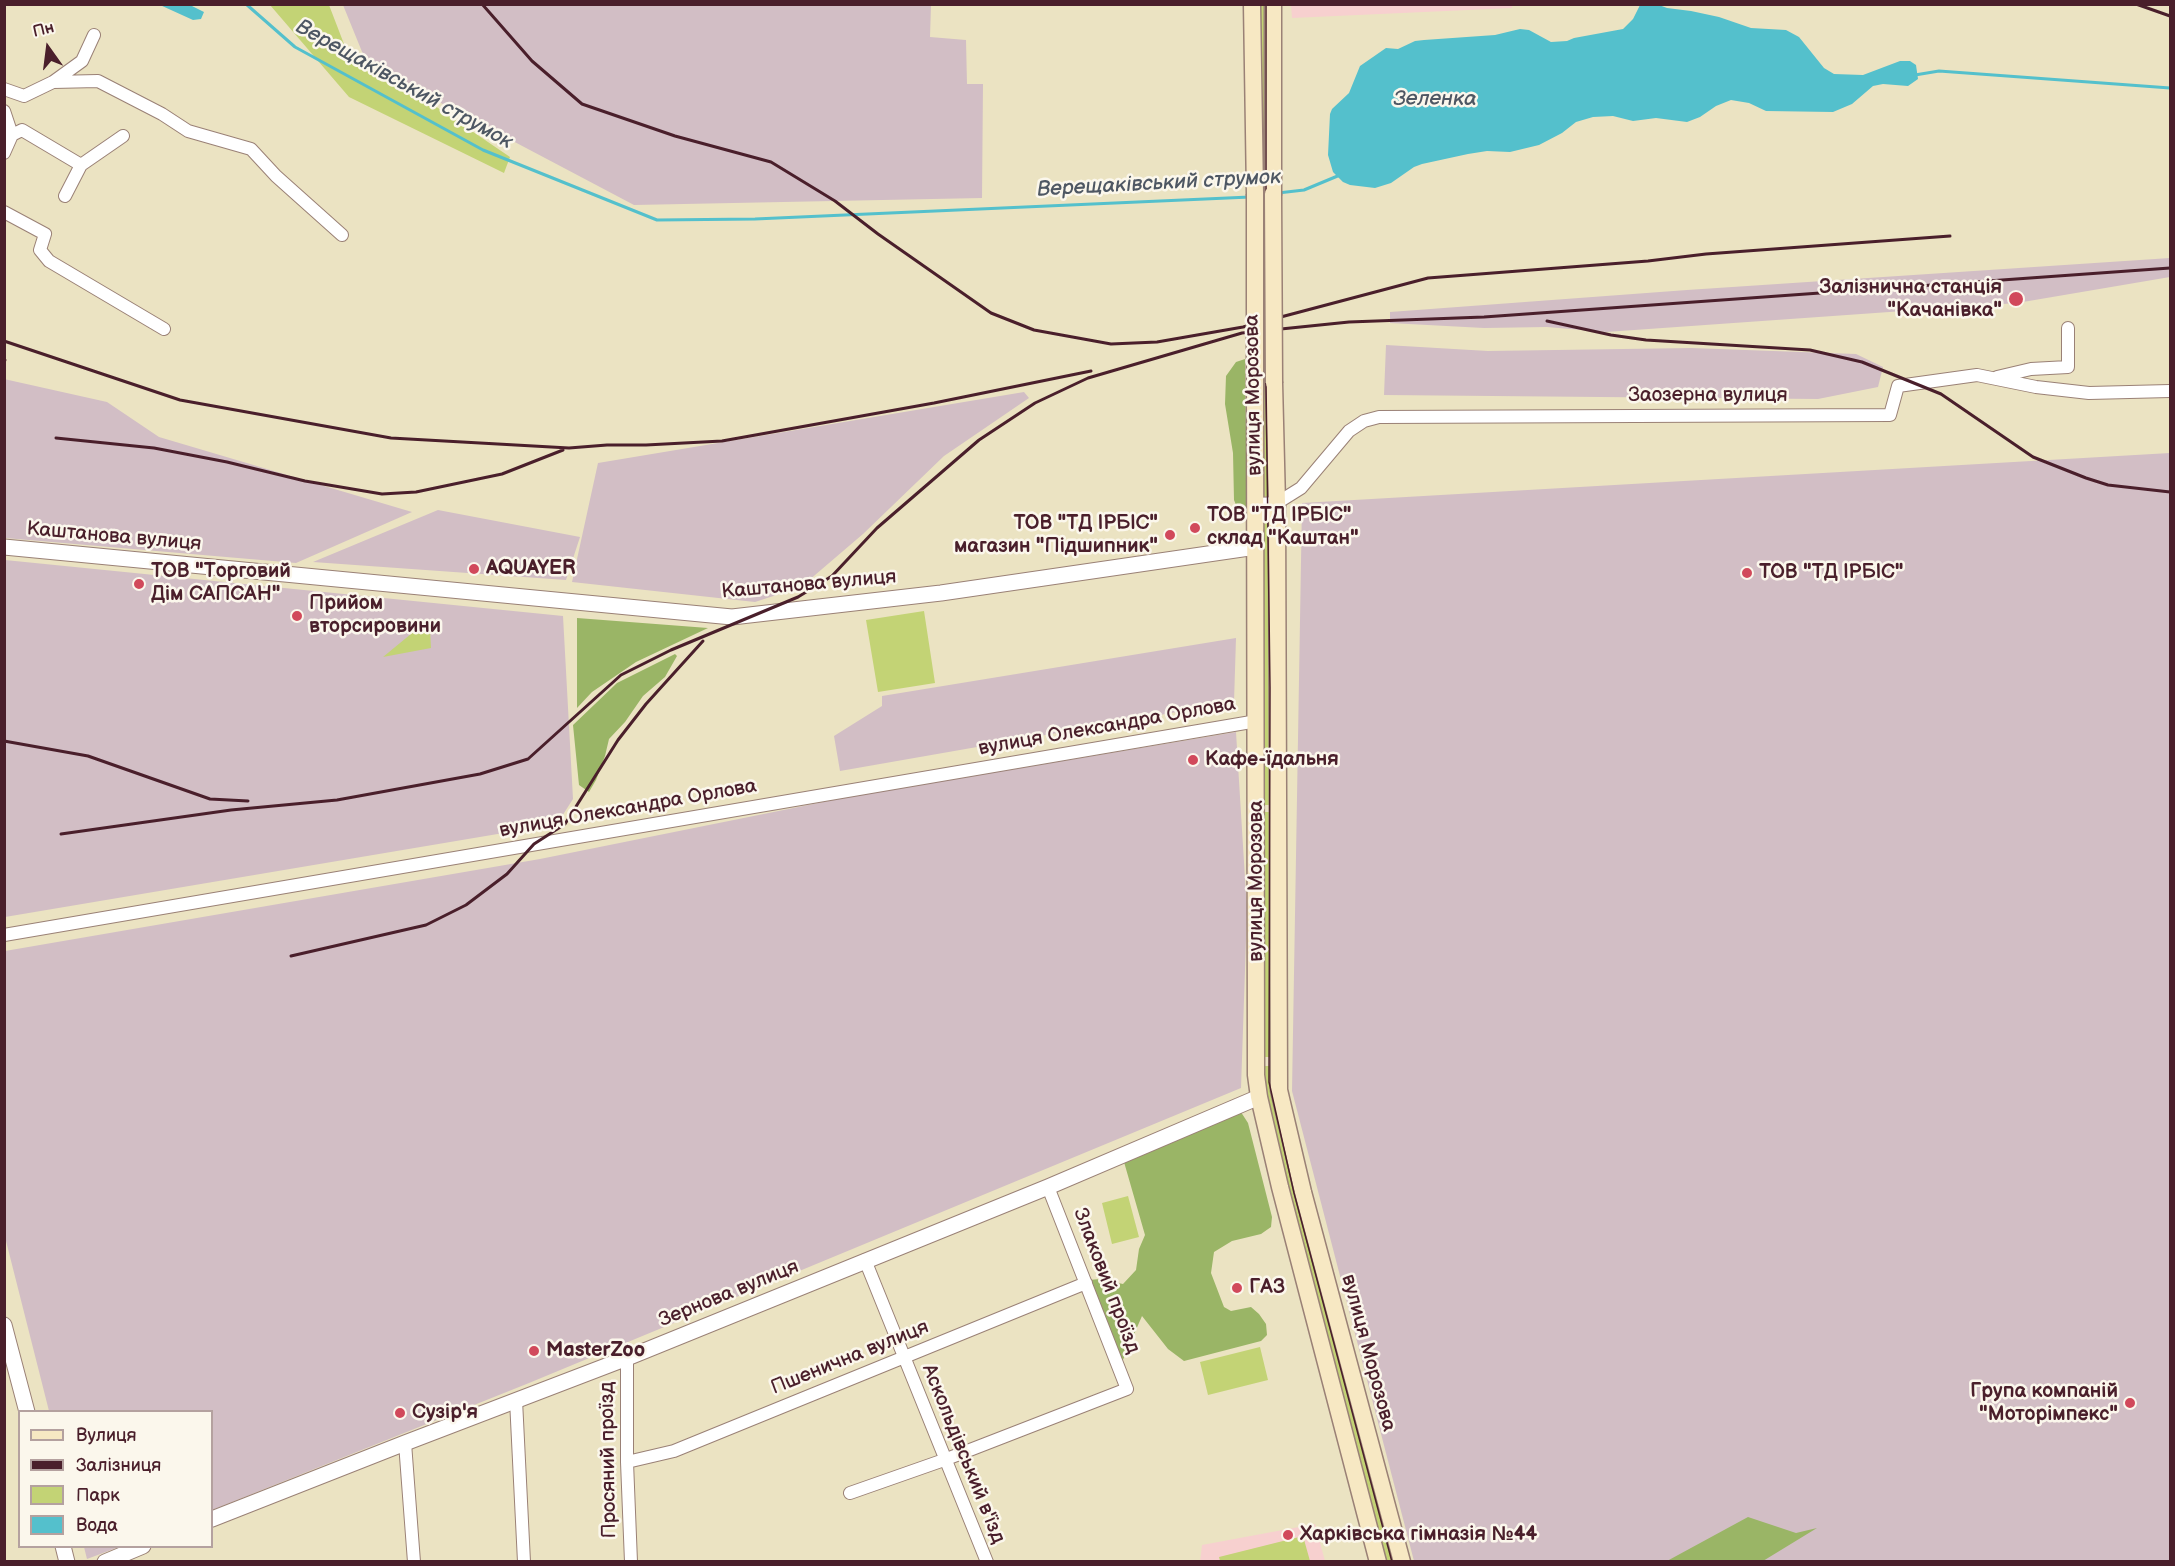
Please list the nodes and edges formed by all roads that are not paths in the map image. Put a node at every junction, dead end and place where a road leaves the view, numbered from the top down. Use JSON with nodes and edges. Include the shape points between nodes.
{"nodes":[{"id":1,"x":1252,"y":4,"type":"edge"},
{"id":2,"x":1273,"y":4,"type":"edge"},
{"id":3,"x":94,"y":35,"type":"dead end"},
{"id":4,"x":53,"y":82,"type":"junction"},
{"id":5,"x":4,"y":89,"type":"edge"},
{"id":6,"x":4,"y":111,"type":"edge"},
{"id":7,"x":12,"y":135,"type":"junction"},
{"id":8,"x":123,"y":136,"type":"dead end"},
{"id":9,"x":4,"y":153,"type":"edge"},
{"id":10,"x":81,"y":165,"type":"junction"},
{"id":11,"x":65,"y":196,"type":"dead end"},
{"id":12,"x":4,"y":212,"type":"edge"},
{"id":13,"x":342,"y":235,"type":"dead end"},
{"id":14,"x":2068,"y":328,"type":"dead end"},
{"id":15,"x":164,"y":329,"type":"dead end"},
{"id":16,"x":1993,"y":378,"type":"junction"},
{"id":17,"x":2170,"y":391,"type":"edge"},
{"id":18,"x":1277,"y":503,"type":"junction"},
{"id":19,"x":1256,"y":504,"type":"junction"},
{"id":20,"x":4,"y":547,"type":"edge"},
{"id":21,"x":1256,"y":547,"type":"junction"},
{"id":22,"x":1257,"y":721,"type":"junction"},
{"id":23,"x":1279,"y":807,"type":"junction"},
{"id":24,"x":1257,"y":808,"type":"junction"},
{"id":25,"x":4,"y":935,"type":"edge"},
{"id":26,"x":1257,"y":1059,"type":"junction"},
{"id":27,"x":1277,"y":1059,"type":"junction"},
{"id":28,"x":1259,"y":1097,"type":"junction"},
{"id":29,"x":1048,"y":1187,"type":"junction"},
{"id":30,"x":865,"y":1260,"type":"junction"},
{"id":31,"x":1086,"y":1283,"type":"junction"},
{"id":32,"x":4,"y":1325,"type":"edge"},
{"id":33,"x":903,"y":1357,"type":"junction"},
{"id":34,"x":627,"y":1358,"type":"junction"},
{"id":35,"x":516,"y":1400,"type":"junction"},
{"id":36,"x":26,"y":1410,"type":"edge"},
{"id":37,"x":405,"y":1443,"type":"junction"},
{"id":38,"x":944,"y":1460,"type":"junction"},
{"id":39,"x":627,"y":1462,"type":"junction"},
{"id":40,"x":850,"y":1494,"type":"dead end"},
{"id":41,"x":213,"y":1519,"type":"edge"},
{"id":42,"x":138,"y":1548,"type":"edge"},
{"id":43,"x":105,"y":1562,"type":"edge"},
{"id":44,"x":414,"y":1562,"type":"edge"},
{"id":45,"x":524,"y":1562,"type":"edge"},
{"id":46,"x":631,"y":1562,"type":"edge"},
{"id":47,"x":987,"y":1562,"type":"edge"},
{"id":48,"x":1378,"y":1562,"type":"edge"},
{"id":49,"x":1402,"y":1562,"type":"edge"}],
"edges":[{"from":1,"to":19,"type":"main road","name":"вулиця Морозова","bridge":true},
{"from":2,"to":18,"type":"main road","name":"вулиця Морозова","bridge":true},
{"from":3,"to":4,"type":"street","via":[[82,61]]},
{"from":4,"to":5,"type":"street","via":[[24,96]]},
{"from":4,"to":13,"type":"street","via":[[98,81],[188,131],[251,149],[276,177]]},
{"from":6,"to":7,"type":"street"},
{"from":7,"to":9,"type":"street"},
{"from":7,"to":10,"type":"street","via":[[22,130]]},
{"from":8,"to":10,"type":"street"},
{"from":10,"to":11,"type":"street"},
{"from":12,"to":15,"type":"street","via":[[45,234],[40,250],[49,261]]},
{"from":14,"to":16,"type":"street","via":[[2068,367],[2031,369]]},
{"from":16,"to":17,"type":"street","name":"Заозерна вулиця","via":[[2089,393]]},
{"from":16,"to":18,"type":"street","name":"Заозерна вулиця","via":[[1977,375],[1898,386],[1890,415],[1379,417],[1349,431],[1311,479]]},
{"from":18,"to":19,"type":"street","name":"Заозерна вулиця"},
{"from":18,"to":23,"type":"main road","name":"вулиця Морозова"},
{"from":19,"to":21,"type":"main road","name":"вулиця Морозова"},
{"from":20,"to":21,"type":"street","name":"Каштанова вулиця","via":[[732,617],[941,593]]},
{"from":21,"to":22,"type":"main road","name":"вулиця Морозова"},
{"from":22,"to":24,"type":"main road","name":"вулиця Морозова"},
{"from":22,"to":25,"type":"street","name":"вулиця Олександра Орлова"},
{"from":23,"to":24,"type":"main road"},
{"from":23,"to":27,"type":"main road","name":"вулиця Морозова"},
{"from":24,"to":26,"type":"main road","name":"вулиця Морозова"},
{"from":26,"to":27,"type":"main road"},
{"from":26,"to":28,"type":"main road","name":"вулиця Морозова"},
{"from":27,"to":49,"type":"main road","name":"вулиця Морозова","via":[[1281,1104]]},
{"from":28,"to":29,"type":"street","name":"Зернова вулиця"},
{"from":28,"to":48,"type":"main road","name":"вулиця Морозова"},
{"from":29,"to":30,"type":"street","name":"Зернова вулиця"},
{"from":29,"to":31,"type":"street","name":"Злаковий проїзд"},
{"from":30,"to":33,"type":"street","name":"Аскольдівський в'їзд"},
{"from":30,"to":34,"type":"street","name":"Зернова вулиця"},
{"from":31,"to":33,"type":"street","name":"Пшенична вулиця"},
{"from":31,"to":38,"type":"street","name":"Злаковий проїзд","via":[[1127,1389]]},
{"from":32,"to":36,"type":"street"},
{"from":33,"to":38,"type":"street","name":"Аскольдівський в'їзд"},
{"from":33,"to":39,"type":"street","name":"Пшенична вулиця","via":[[674,1451]]},
{"from":34,"to":35,"type":"street","name":"Зернова вулиця"},
{"from":34,"to":39,"type":"street","name":"Просяний проїзд"},
{"from":35,"to":37,"type":"street","name":"Зернова вулиця"},
{"from":35,"to":45,"type":"street"},
{"from":37,"to":41,"type":"street","name":"Зернова вулиця"},
{"from":37,"to":44,"type":"street"},
{"from":38,"to":40,"type":"street"},
{"from":38,"to":47,"type":"street","name":"Аскольдівський в'їзд"},
{"from":39,"to":46,"type":"street","name":"Просяний проїзд"},
{"from":42,"to":43,"type":"street"}]}
